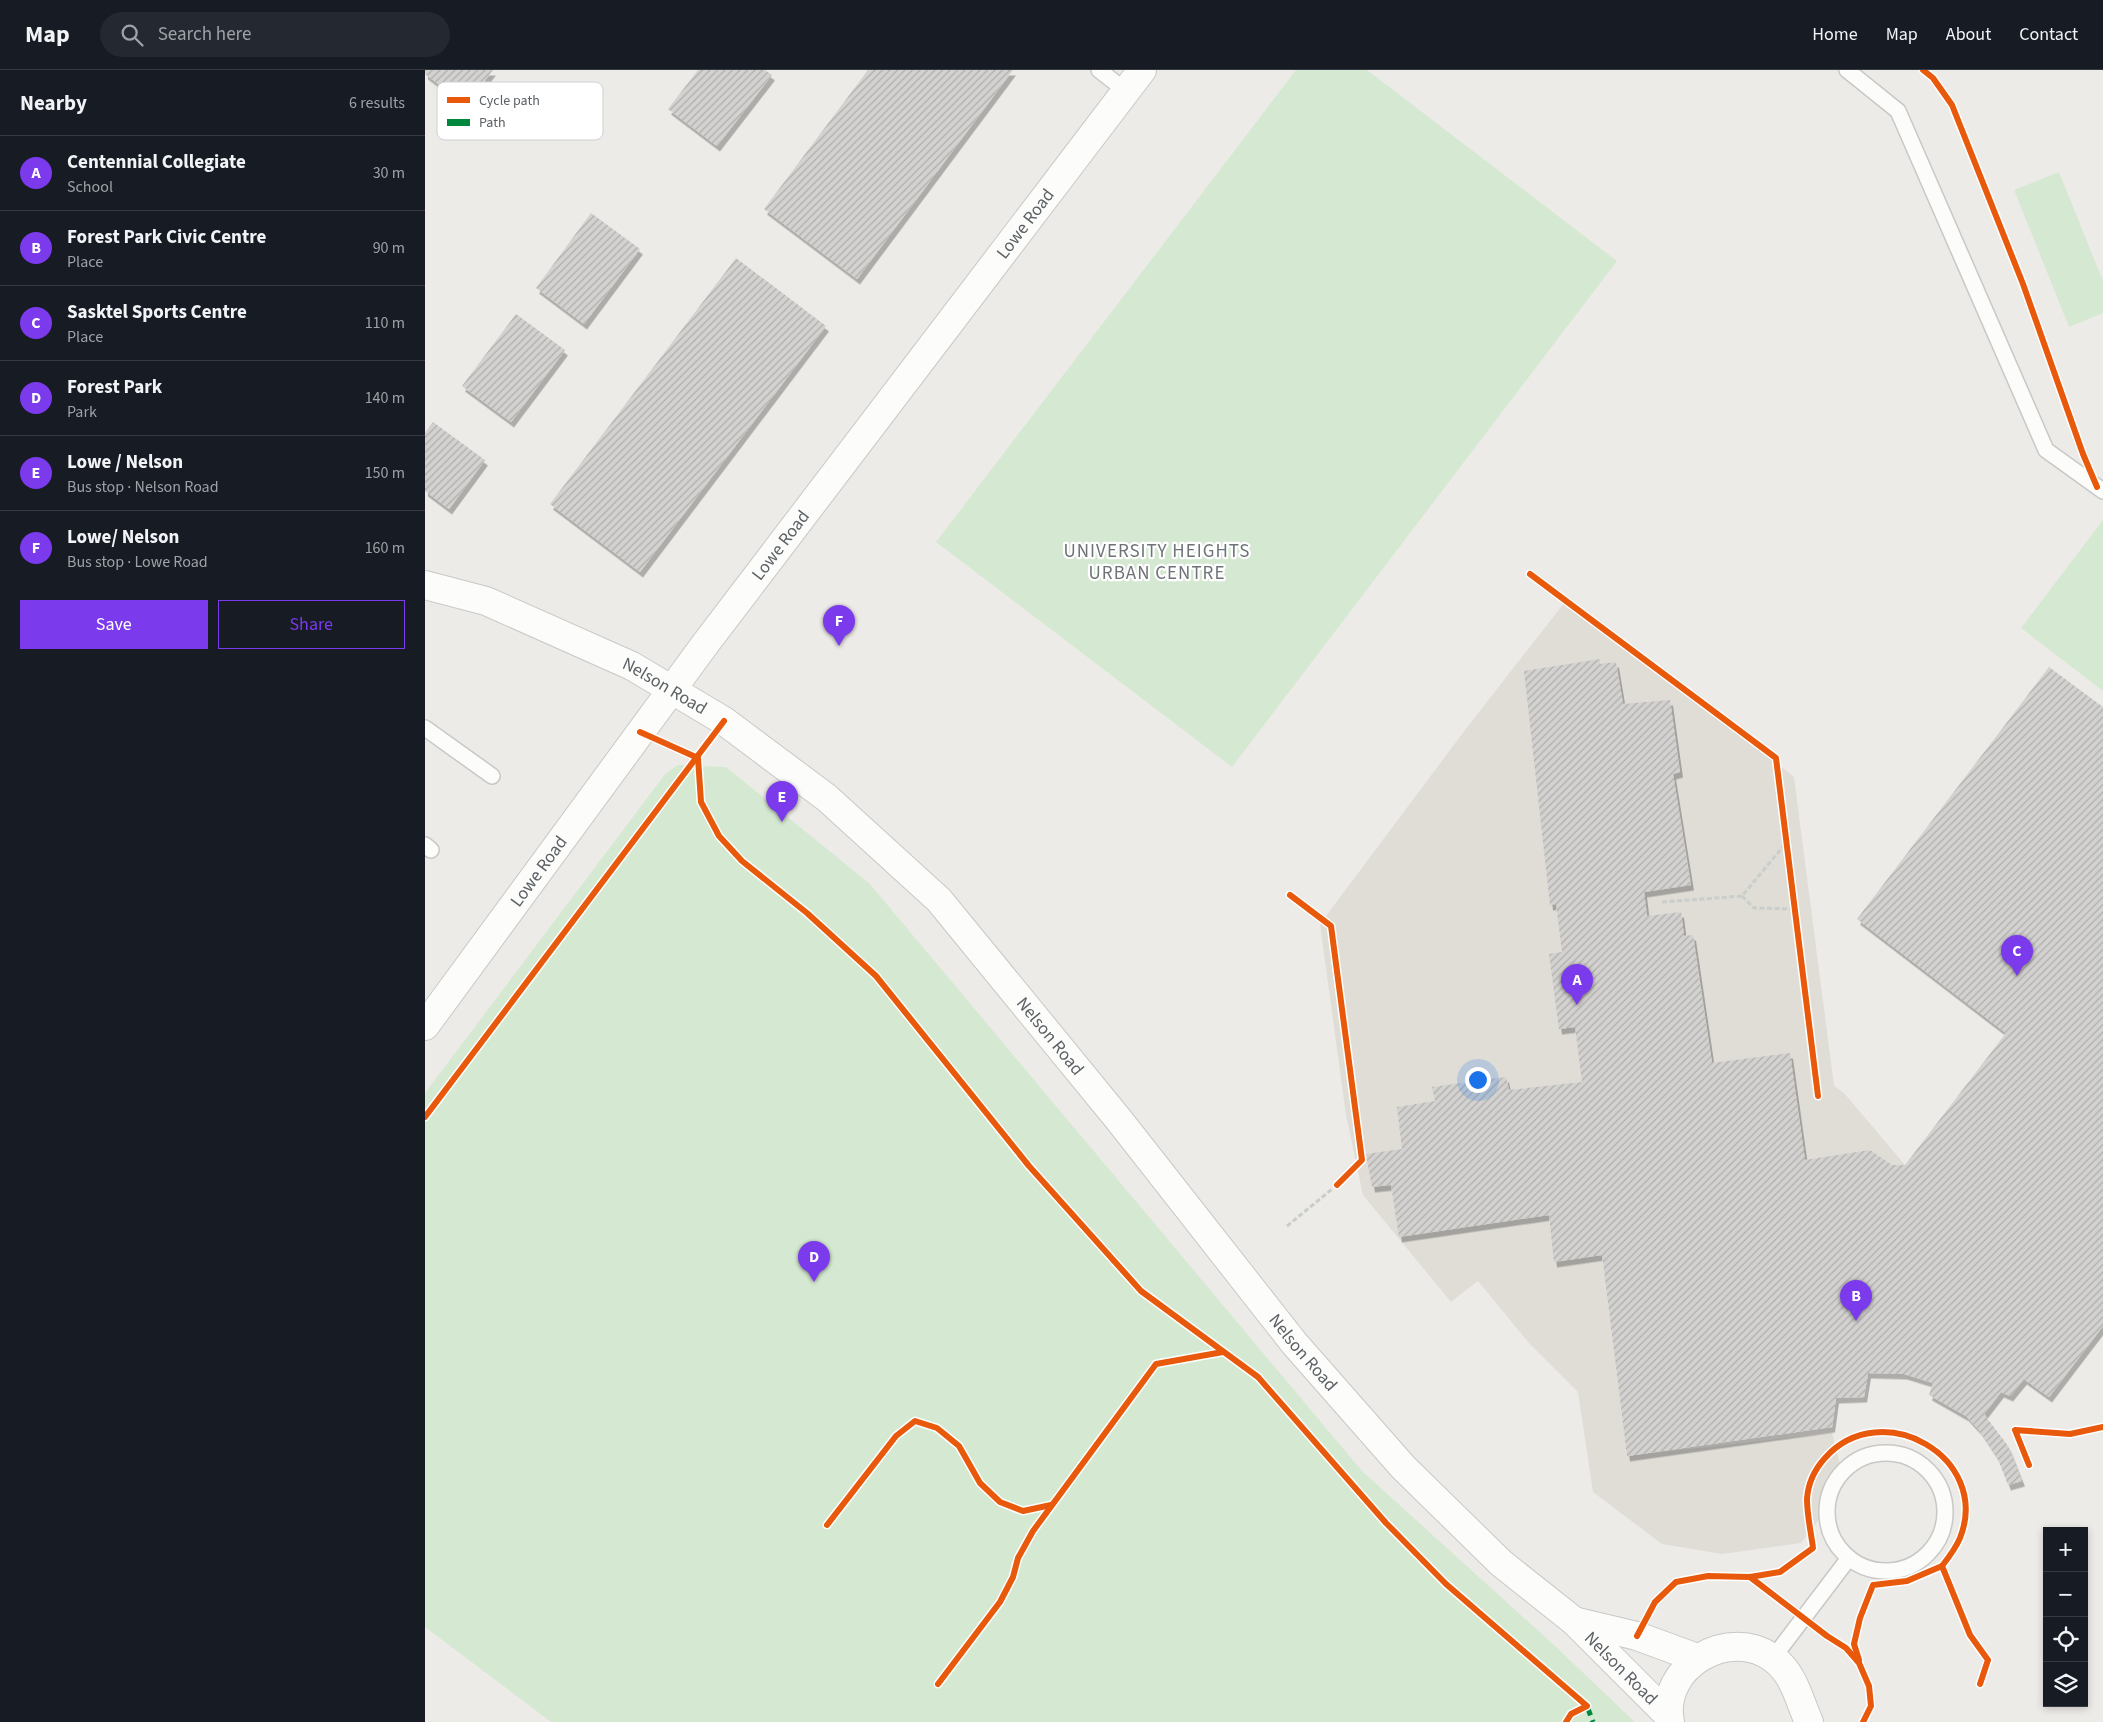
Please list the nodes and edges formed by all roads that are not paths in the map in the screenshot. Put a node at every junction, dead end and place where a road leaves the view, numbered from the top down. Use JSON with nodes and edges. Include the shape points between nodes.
{"nodes":[{"id":1,"x":1099,"y":70,"type":"edge"},
{"id":2,"x":1847,"y":70,"type":"edge"},
{"id":3,"x":1134,"y":80,"type":"edge"},
{"id":4,"x":2103,"y":491,"type":"edge"},
{"id":5,"x":425,"y":585,"type":"edge"},
{"id":6,"x":671,"y":691,"type":"junction"},
{"id":7,"x":425,"y":728,"type":"edge"},
{"id":8,"x":491,"y":776,"type":"dead end"},
{"id":9,"x":425,"y":1026,"type":"edge"},
{"id":10,"x":1849,"y":1558,"type":"junction"},
{"id":11,"x":1574,"y":1621,"type":"junction"},
{"id":12,"x":1697,"y":1658,"type":"junction"},
{"id":13,"x":1773,"y":1658,"type":"junction"},
{"id":14,"x":1803,"y":1715,"type":"edge"},
{"id":15,"x":1669,"y":1719,"type":"edge"}],
"edges":[{"from":1,"to":3,"type":"lane"},
{"from":2,"to":4,"type":"lane","via":[[1898,111],[2046,450]]},
{"from":3,"to":6,"type":"street","name":"Lowe Road"},
{"from":5,"to":6,"type":"street","name":"Nelson Road","via":[[487,601],[632,666]]},
{"from":6,"to":9,"type":"street","name":"Lowe Road"},
{"from":6,"to":11,"type":"street","name":"Nelson Road","via":[[724,721],[827,798],[939,900],[1119,1120],[1294,1343],[1403,1467],[1501,1564]]},
{"from":7,"to":8,"type":"lane"},
{"from":10,"to":10,"type":"lane","via":[[1863,1567],[1900,1569],[1929,1553],[1940,1538],[1945,1502],[1927,1469],[1912,1458],[1893,1453],[1857,1460],[1842,1472],[1832,1488],[1825,1510],[1836,1543]]},
{"from":10,"to":13,"type":"lane"},
{"from":11,"to":12,"type":"street","name":"Nelson Road","via":[[1637,1636]]},
{"from":11,"to":15,"type":"street","name":"Nelson Road"},
{"from":12,"to":13,"type":"street","name":"Nelson Road","via":[[1716,1649],[1736,1646]]},
{"from":12,"to":15,"type":"street","name":"Nelson Road","via":[[1681,1673],[1671,1693]]},
{"from":13,"to":14,"type":"street","name":"Nelson Road","via":[[1794,1685]]}]}
